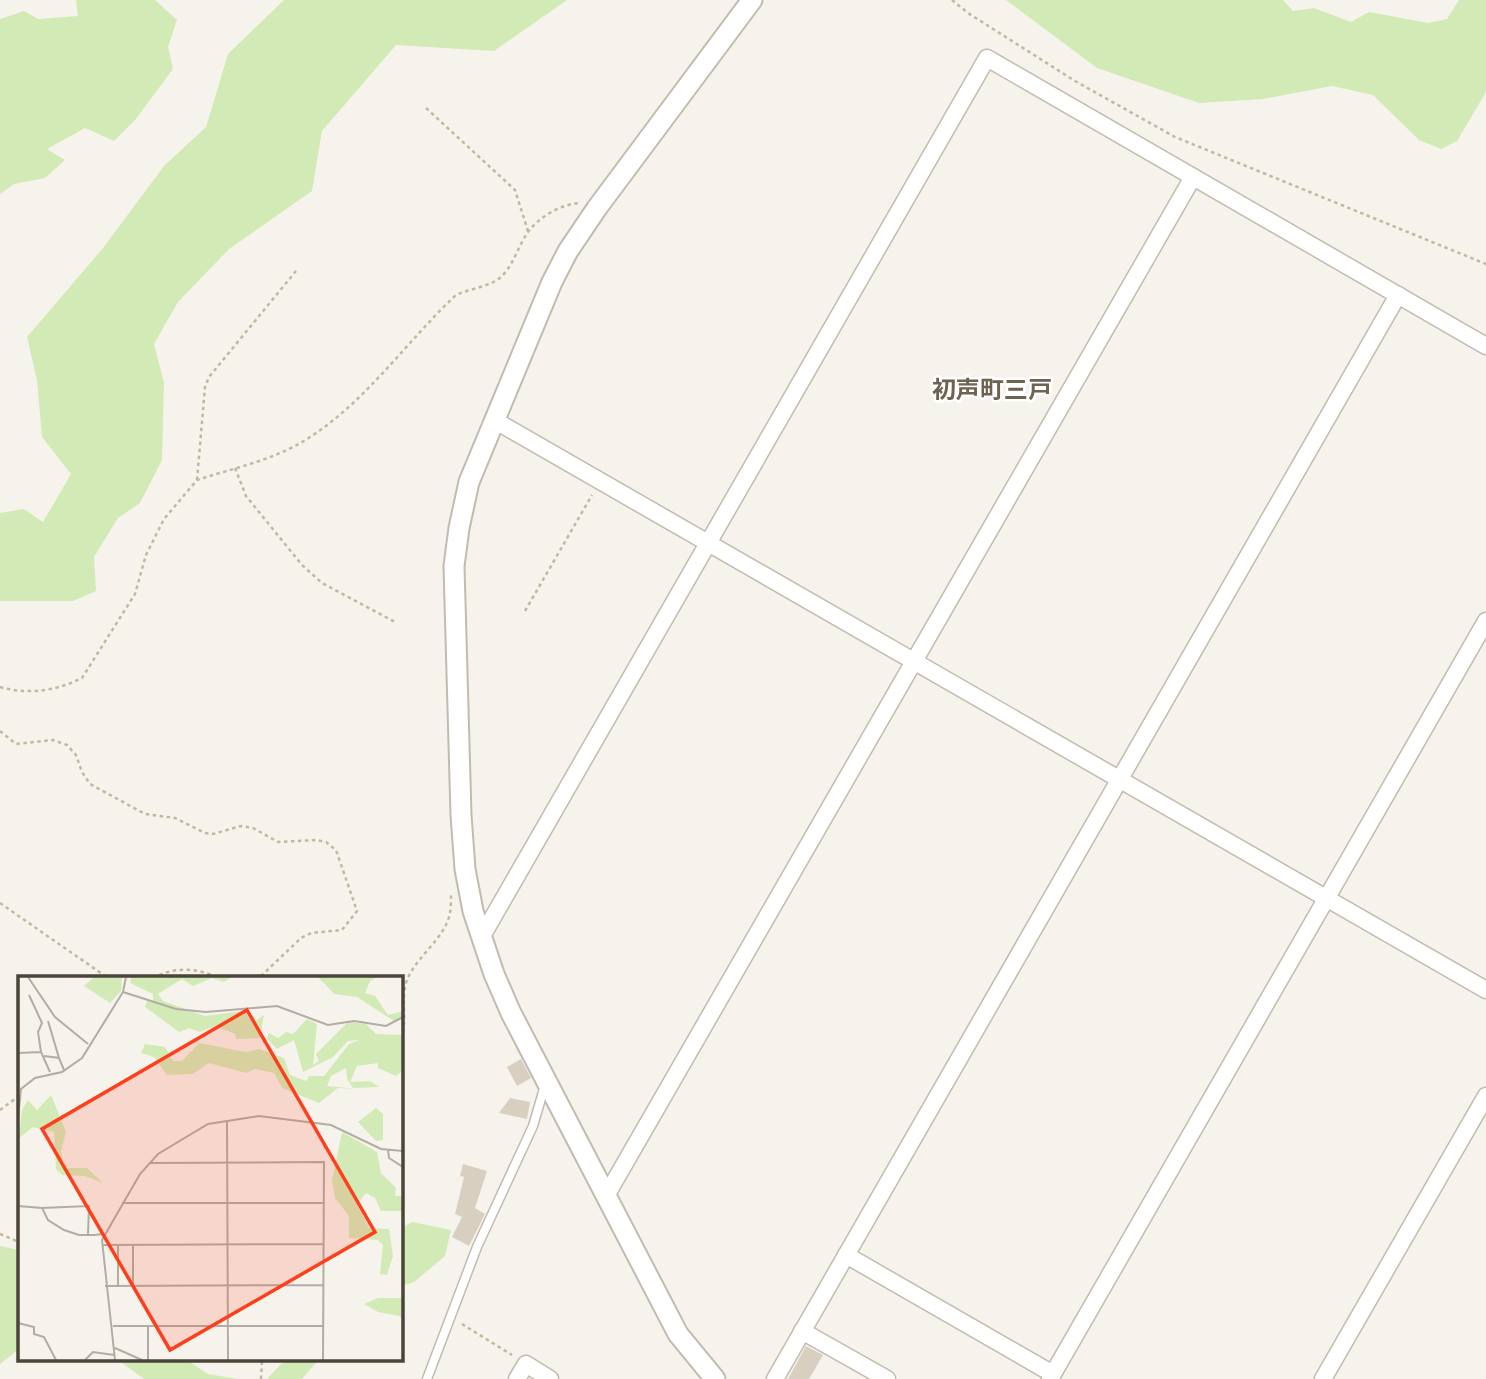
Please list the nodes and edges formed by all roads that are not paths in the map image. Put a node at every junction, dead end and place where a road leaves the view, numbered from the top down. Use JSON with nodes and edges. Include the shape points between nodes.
{"nodes":[{"id":1,"x":752,"y":0,"type":"edge"},
{"id":2,"x":1193,"y":177,"type":"junction"},
{"id":3,"x":1398,"y":295,"type":"junction"},
{"id":4,"x":1486,"y":346,"type":"edge"},
{"id":5,"x":494,"y":420,"type":"junction"},
{"id":6,"x":708,"y":543,"type":"junction"},
{"id":7,"x":1486,"y":621,"type":"edge"},
{"id":8,"x":914,"y":662,"type":"junction"},
{"id":9,"x":1120,"y":780,"type":"junction"},
{"id":10,"x":1326,"y":898,"type":"junction"},
{"id":11,"x":481,"y":938,"type":"junction"},
{"id":12,"x":1486,"y":990,"type":"edge"},
{"id":13,"x":547,"y":1079,"type":"junction"},
{"id":14,"x":1486,"y":1096,"type":"edge"},
{"id":15,"x":606,"y":1196,"type":"junction"},
{"id":16,"x":846,"y":1255,"type":"junction"},
{"id":17,"x":802,"y":1331,"type":"junction"},
{"id":18,"x":1052,"y":1376,"type":"edge"},
{"id":19,"x":710,"y":1377,"type":"edge"},
{"id":20,"x":427,"y":1379,"type":"edge"},
{"id":21,"x":517,"y":1379,"type":"edge"},
{"id":22,"x":550,"y":1379,"type":"edge"},
{"id":23,"x":775,"y":1379,"type":"edge"},
{"id":24,"x":887,"y":1379,"type":"edge"},
{"id":25,"x":1323,"y":1379,"type":"edge"}],
"edges":[{"from":1,"to":5,"type":"street","via":[[568,251]]},
{"from":2,"to":3,"type":"street"},
{"from":2,"to":6,"type":"street","via":[[987,58]]},
{"from":2,"to":8,"type":"street"},
{"from":3,"to":4,"type":"street"},
{"from":3,"to":9,"type":"street"},
{"from":5,"to":6,"type":"street"},
{"from":5,"to":11,"type":"street","via":[[469,482],[454,566],[462,829],[465,869]]},
{"from":6,"to":8,"type":"street"},
{"from":6,"to":11,"type":"street"},
{"from":7,"to":10,"type":"street"},
{"from":8,"to":9,"type":"street"},
{"from":8,"to":15,"type":"street"},
{"from":9,"to":10,"type":"street"},
{"from":9,"to":16,"type":"street"},
{"from":10,"to":12,"type":"street"},
{"from":10,"to":18,"type":"street"},
{"from":11,"to":13,"type":"street","via":[[511,1013]]},
{"from":13,"to":15,"type":"street"},
{"from":13,"to":20,"type":"lane","via":[[533,1126],[477,1247]]},
{"from":14,"to":25,"type":"street"},
{"from":15,"to":19,"type":"street","via":[[678,1334]]},
{"from":16,"to":17,"type":"street"},
{"from":16,"to":18,"type":"street"},
{"from":17,"to":23,"type":"street"},
{"from":17,"to":24,"type":"street"},
{"from":21,"to":22,"type":"street","via":[[527,1364]]}]}
